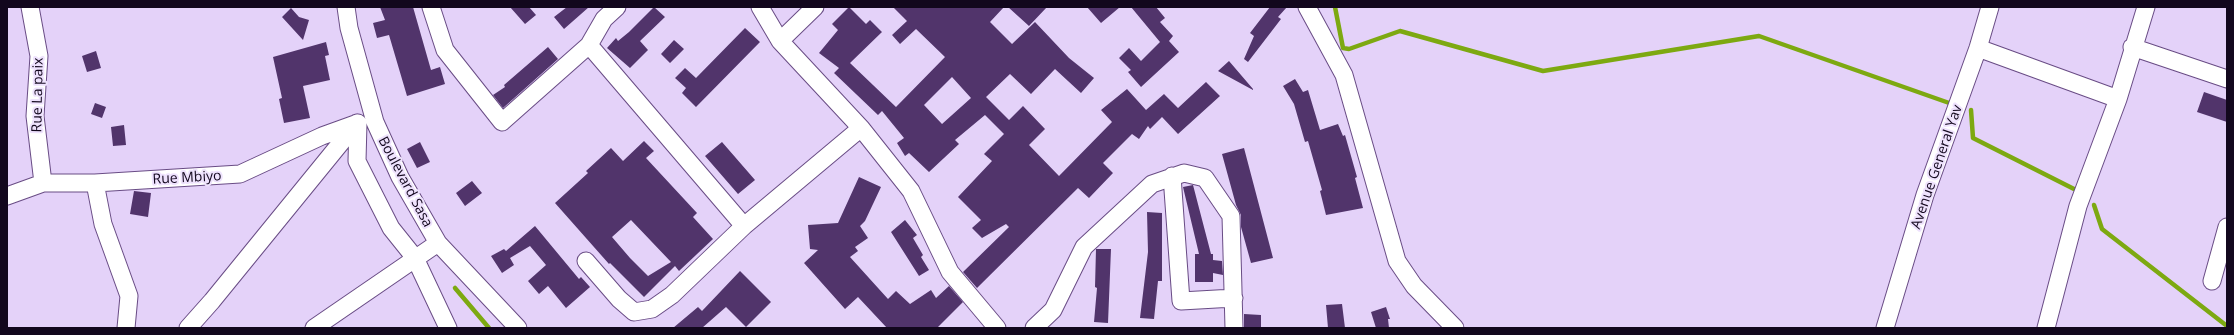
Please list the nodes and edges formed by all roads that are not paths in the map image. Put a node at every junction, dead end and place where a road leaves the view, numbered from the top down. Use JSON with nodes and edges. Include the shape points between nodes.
{"nodes":[{"id":1,"x":30,"y":7,"type":"edge"},
{"id":2,"x":346,"y":7,"type":"edge"},
{"id":3,"x":432,"y":7,"type":"edge"},
{"id":4,"x":617,"y":7,"type":"edge"},
{"id":5,"x":760,"y":7,"type":"edge"},
{"id":6,"x":815,"y":7,"type":"edge"},
{"id":7,"x":1307,"y":7,"type":"edge"},
{"id":8,"x":1990,"y":7,"type":"edge"},
{"id":9,"x":2146,"y":7,"type":"edge"},
{"id":10,"x":780,"y":42,"type":"junction"},
{"id":11,"x":590,"y":45,"type":"junction"},
{"id":12,"x":2132,"y":47,"type":"junction"},
{"id":13,"x":1978,"y":48,"type":"junction"},
{"id":14,"x":2227,"y":78,"type":"edge"},
{"id":15,"x":2118,"y":99,"type":"junction"},
{"id":16,"x":375,"y":122,"type":"junction"},
{"id":17,"x":358,"y":123,"type":"junction"},
{"id":18,"x":861,"y":128,"type":"junction"},
{"id":19,"x":1172,"y":176,"type":"junction"},
{"id":20,"x":43,"y":183,"type":"junction"},
{"id":21,"x":95,"y":183,"type":"junction"},
{"id":22,"x":7,"y":196,"type":"edge"},
{"id":23,"x":744,"y":226,"type":"junction"},
{"id":24,"x":2227,"y":227,"type":"edge"},
{"id":25,"x":438,"y":242,"type":"junction"},
{"id":26,"x":415,"y":258,"type":"junction"},
{"id":27,"x":586,"y":261,"type":"dead end"},
{"id":28,"x":2212,"y":281,"type":"dead end"},
{"id":29,"x":1234,"y":298,"type":"junction"},
{"id":30,"x":126,"y":328,"type":"edge"},
{"id":31,"x":188,"y":328,"type":"edge"},
{"id":32,"x":314,"y":328,"type":"edge"},
{"id":33,"x":448,"y":328,"type":"edge"},
{"id":34,"x":518,"y":328,"type":"edge"},
{"id":35,"x":997,"y":328,"type":"edge"},
{"id":36,"x":1034,"y":328,"type":"edge"},
{"id":37,"x":1234,"y":328,"type":"edge"},
{"id":38,"x":1454,"y":328,"type":"edge"},
{"id":39,"x":1885,"y":328,"type":"edge"},
{"id":40,"x":2046,"y":328,"type":"edge"}],
"edges":[{"from":1,"to":20,"type":"street","name":"Rue La paix","via":[[39,56],[35,116]]},
{"from":2,"to":16,"type":"street","name":"Boulevard Sasa","via":[[349,28]]},
{"from":3,"to":11,"type":"street","via":[[445,50],[502,122]]},
{"from":4,"to":11,"type":"street","via":[[604,19]]},
{"from":5,"to":10,"type":"street"},
{"from":6,"to":10,"type":"street"},
{"from":7,"to":38,"type":"street","via":[[1344,75],[1397,261],[1414,286]]},
{"from":8,"to":13,"type":"street","name":"Avenue General Yav"},
{"from":9,"to":12,"type":"street"},
{"from":10,"to":18,"type":"street"},
{"from":11,"to":23,"type":"street"},
{"from":12,"to":14,"type":"street"},
{"from":12,"to":15,"type":"street"},
{"from":13,"to":15,"type":"street"},
{"from":13,"to":39,"type":"street","name":"Avenue General Yav","via":[[1925,195]]},
{"from":15,"to":40,"type":"street","via":[[2078,206]]},
{"from":16,"to":17,"type":"street","name":"Rue Mbiyo"},
{"from":16,"to":25,"type":"street","name":"Boulevard Sasa","via":[[400,177]]},
{"from":17,"to":21,"type":"street","name":"Rue Mbiyo","via":[[322,136],[240,174]]},
{"from":17,"to":26,"type":"street","via":[[356,161],[391,228]]},
{"from":17,"to":31,"type":"street"},
{"from":18,"to":23,"type":"street"},
{"from":18,"to":35,"type":"street","via":[[911,191],[950,272]]},
{"from":19,"to":29,"type":"street","via":[[1184,173],[1205,178],[1231,216]]},
{"from":19,"to":29,"type":"street","via":[[1181,302]]},
{"from":19,"to":36,"type":"street","via":[[1152,184],[1084,247],[1053,310]]},
{"from":20,"to":21,"type":"street","name":"Rue Mbiyo"},
{"from":20,"to":22,"type":"street","name":"Rue Mbiyo"},
{"from":21,"to":30,"type":"street","via":[[103,224],[129,296]]},
{"from":23,"to":27,"type":"street","via":[[672,295],[652,309],[634,312],[619,299]]},
{"from":24,"to":28,"type":"street"},
{"from":25,"to":26,"type":"street"},
{"from":25,"to":34,"type":"street","name":"Boulevard Sasa"},
{"from":26,"to":32,"type":"street"},
{"from":26,"to":33,"type":"street"},
{"from":29,"to":37,"type":"street"}]}
